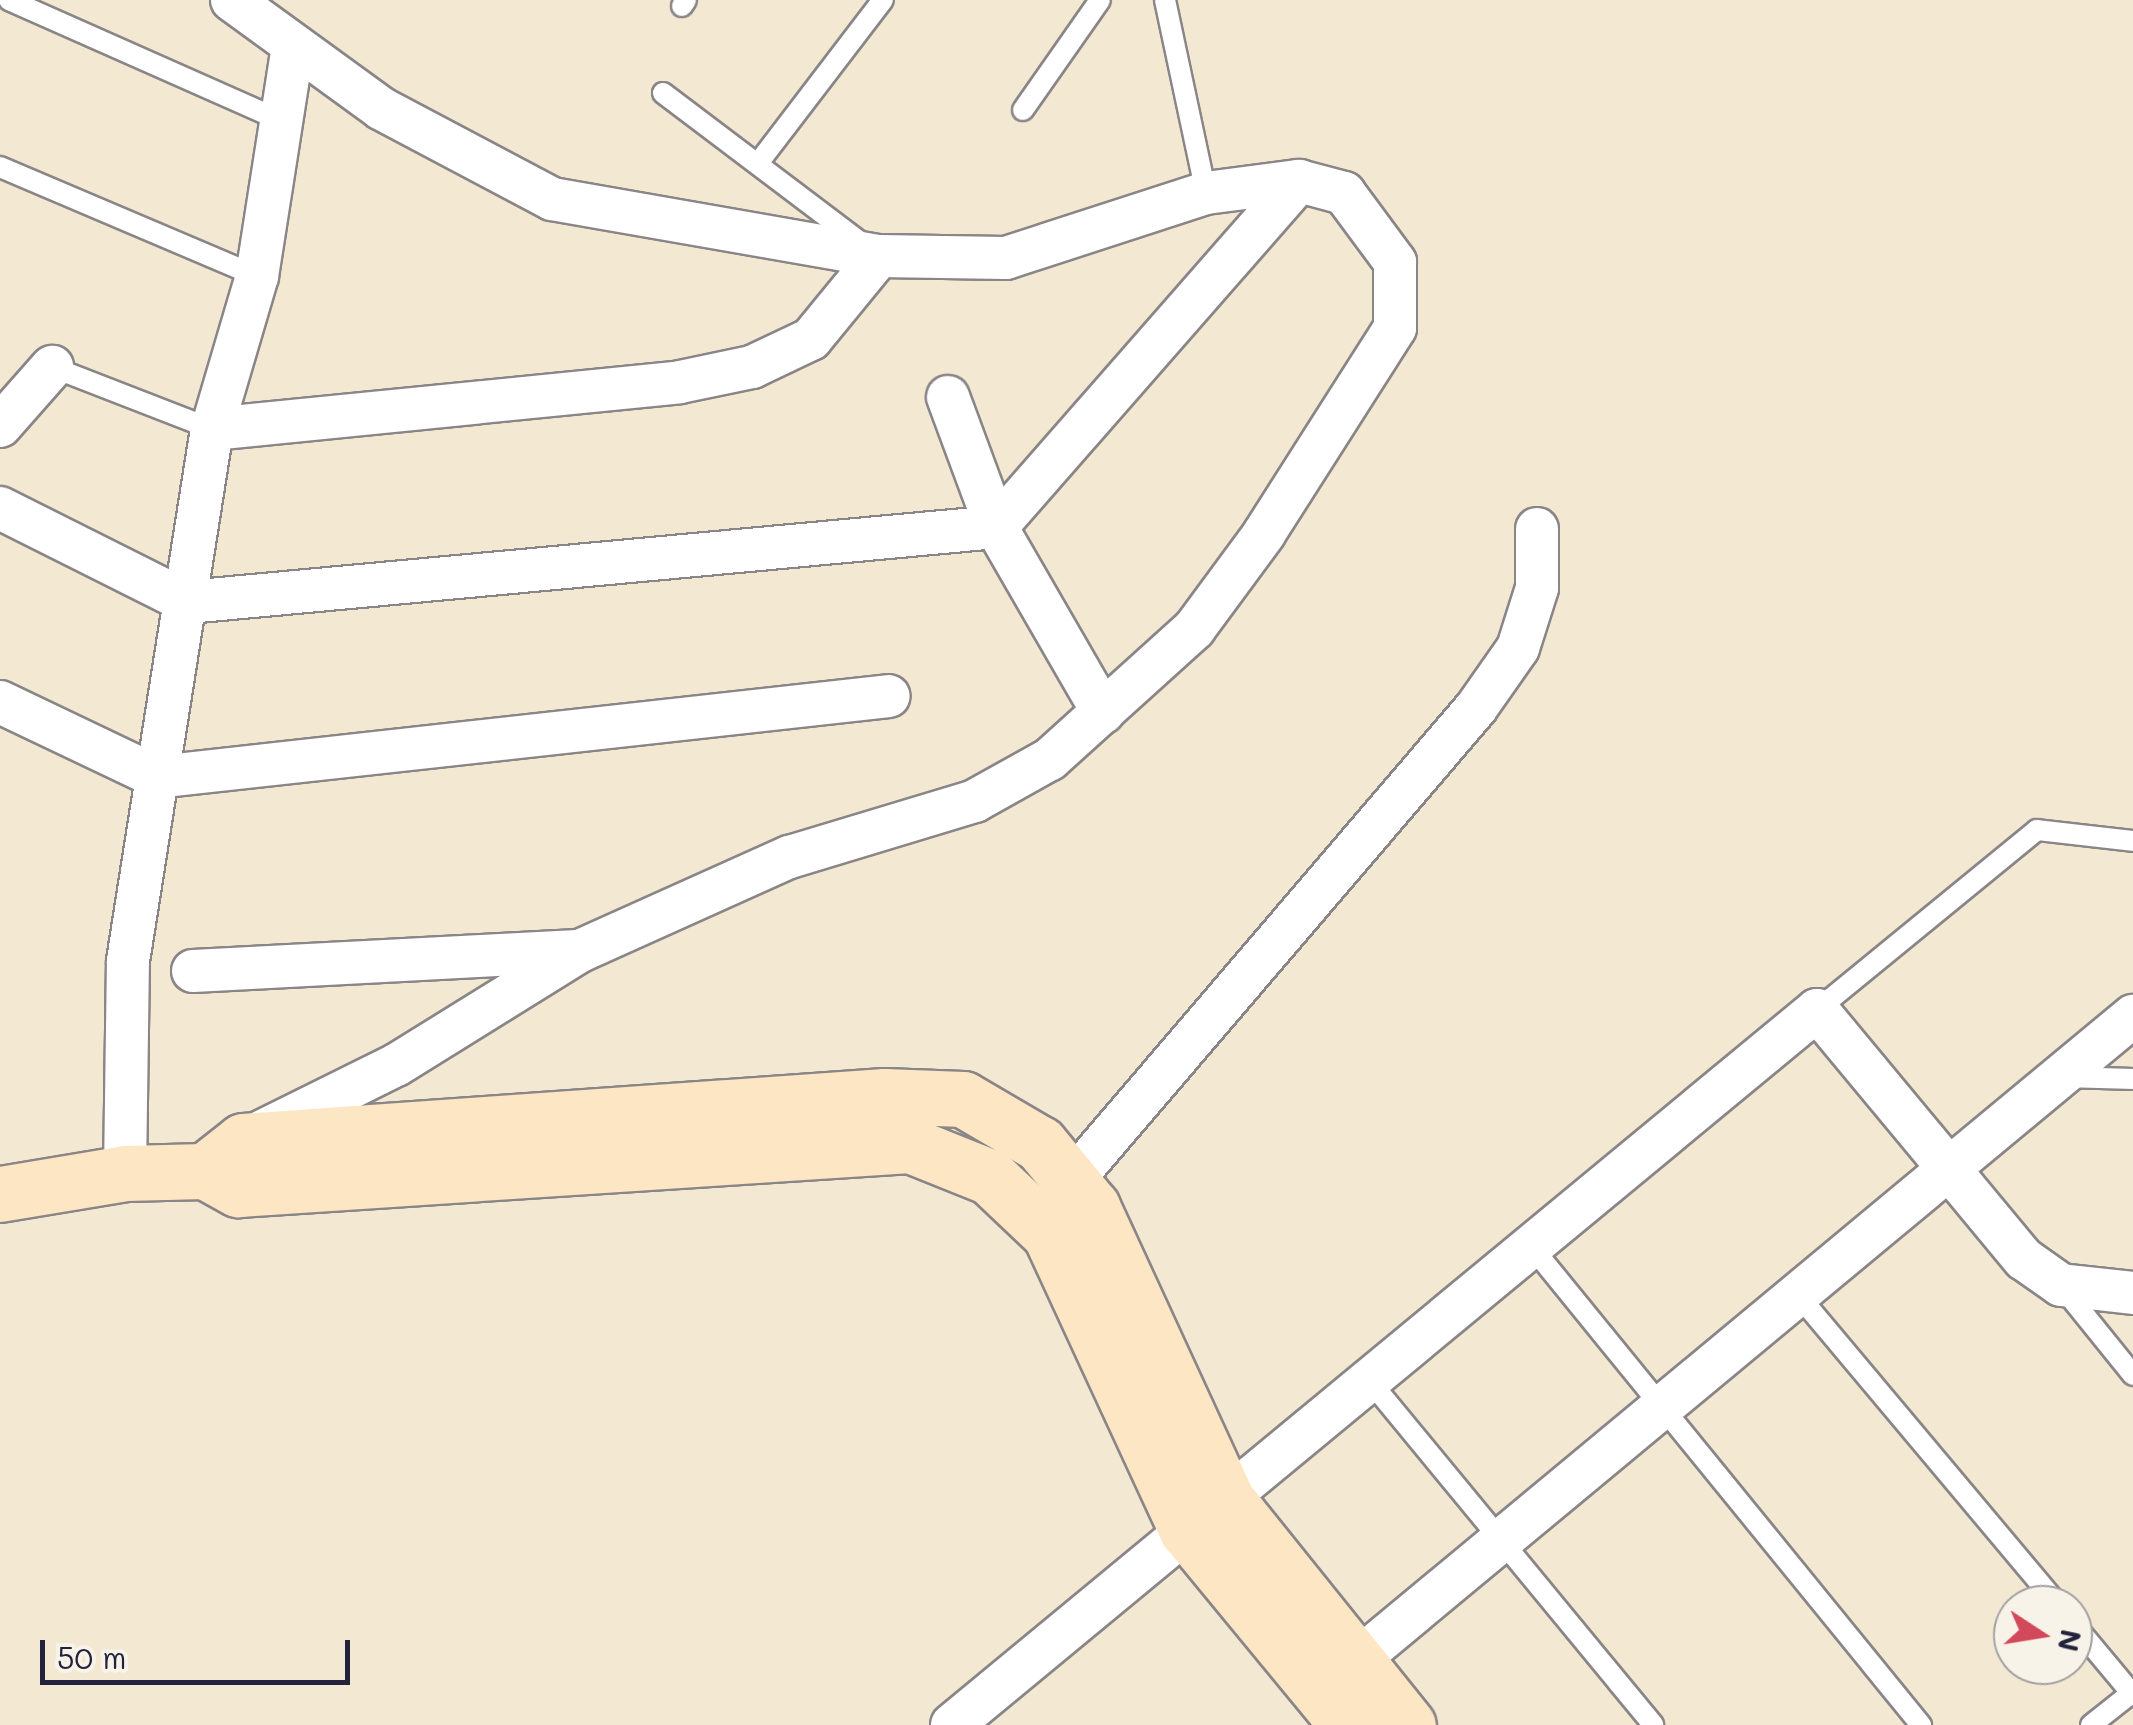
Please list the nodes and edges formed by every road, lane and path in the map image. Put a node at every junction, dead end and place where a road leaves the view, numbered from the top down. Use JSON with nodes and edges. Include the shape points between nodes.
{"nodes":[{"id":1,"x":9,"y":0,"type":"edge"},
{"id":2,"x":232,"y":0,"type":"edge"},
{"id":3,"x":883,"y":0,"type":"edge"},
{"id":4,"x":1100,"y":0,"type":"edge"},
{"id":5,"x":1165,"y":0,"type":"edge"},
{"id":6,"x":294,"y":46,"type":"junction"},
{"id":7,"x":663,"y":94,"type":"dead end"},
{"id":8,"x":1022,"y":110,"type":"dead end"},
{"id":9,"x":282,"y":121,"type":"junction"},
{"id":10,"x":760,"y":162,"type":"junction"},
{"id":11,"x":0,"y":168,"type":"edge"},
{"id":12,"x":1299,"y":181,"type":"junction"},
{"id":13,"x":1206,"y":192,"type":"junction"},
{"id":14,"x":879,"y":256,"type":"junction"},
{"id":15,"x":257,"y":276,"type":"junction"},
{"id":16,"x":52,"y":368,"type":"joint"},
{"id":17,"x":948,"y":397,"type":"dead end"},
{"id":18,"x":0,"y":426,"type":"edge"},
{"id":19,"x":212,"y":430,"type":"junction"},
{"id":20,"x":0,"y":508,"type":"edge"},
{"id":21,"x":996,"y":527,"type":"junction"},
{"id":22,"x":1537,"y":529,"type":"dead end"},
{"id":23,"x":188,"y":602,"type":"junction"},
{"id":24,"x":890,"y":696,"type":"dead end"},
{"id":25,"x":0,"y":702,"type":"edge"},
{"id":26,"x":1103,"y":712,"type":"junction"},
{"id":27,"x":157,"y":778,"type":"junction"},
{"id":28,"x":2133,"y":842,"type":"edge"},
{"id":29,"x":580,"y":951,"type":"junction"},
{"id":30,"x":194,"y":971,"type":"dead end"},
{"id":31,"x":1817,"y":1010,"type":"junction"},
{"id":32,"x":2133,"y":1016,"type":"edge"},
{"id":33,"x":2065,"y":1078,"type":"junction"},
{"id":34,"x":2133,"y":1078,"type":"edge"},
{"id":35,"x":224,"y":1156,"type":"junction"},
{"id":36,"x":1952,"y":1170,"type":"junction"},
{"id":37,"x":125,"y":1174,"type":"junction"},
{"id":38,"x":0,"y":1194,"type":"edge"},
{"id":39,"x":1054,"y":1202,"type":"junction"},
{"id":40,"x":1531,"y":1246,"type":"junction"},
{"id":41,"x":2060,"y":1285,"type":"junction"},
{"id":42,"x":2133,"y":1293,"type":"edge"},
{"id":43,"x":1799,"y":1296,"type":"junction"},
{"id":44,"x":2133,"y":1374,"type":"edge"},
{"id":45,"x":1369,"y":1380,"type":"junction"},
{"id":46,"x":1663,"y":1408,"type":"junction"},
{"id":47,"x":1207,"y":1514,"type":"junction"},
{"id":48,"x":1502,"y":1542,"type":"junction"},
{"id":49,"x":2041,"y":1585,"type":"edge"},
{"id":50,"x":2093,"y":1647,"type":"edge"},
{"id":51,"x":1356,"y":1661,"type":"junction"},
{"id":52,"x":2132,"y":1693,"type":"edge"},
{"id":53,"x":980,"y":1716,"type":"edge"},
{"id":54,"x":1348,"y":1725,"type":"edge"},
{"id":55,"x":1408,"y":1725,"type":"edge"},
{"id":56,"x":1653,"y":1725,"type":"edge"},
{"id":57,"x":1921,"y":1725,"type":"edge"},
{"id":58,"x":2091,"y":1725,"type":"edge"}],
"edges":[{"from":1,"to":9,"type":"lane"},
{"from":2,"to":6,"type":"street"},
{"from":3,"to":10,"type":"lane"},
{"from":4,"to":8,"type":"lane"},
{"from":5,"to":13,"type":"lane"},
{"from":6,"to":9,"type":"street"},
{"from":6,"to":14,"type":"street","via":[[382,109],[552,199]]},
{"from":7,"to":10,"type":"lane"},
{"from":9,"to":15,"type":"street"},
{"from":10,"to":14,"type":"lane"},
{"from":11,"to":15,"type":"lane"},
{"from":12,"to":13,"type":"street"},
{"from":12,"to":21,"type":"street"},
{"from":12,"to":26,"type":"street","via":[[1344,193],[1395,262],[1395,328],[1194,628]]},
{"from":13,"to":14,"type":"street","via":[[1006,258]]},
{"from":14,"to":19,"type":"street","via":[[811,340],[752,367],[680,382]]},
{"from":15,"to":19,"type":"street"},
{"from":16,"to":18,"type":"street"},
{"from":16,"to":19,"type":"lane"},
{"from":17,"to":21,"type":"street"},
{"from":19,"to":23,"type":"street"},
{"from":20,"to":23,"type":"street"},
{"from":21,"to":23,"type":"street"},
{"from":21,"to":26,"type":"street"},
{"from":22,"to":39,"type":"street","via":[[1537,588],[1508,663]]},
{"from":23,"to":27,"type":"street"},
{"from":24,"to":27,"type":"street"},
{"from":25,"to":27,"type":"street"},
{"from":26,"to":29,"type":"street","via":[[1050,759],[975,802],[789,857]]},
{"from":27,"to":37,"type":"street","via":[[128,962]]},
{"from":28,"to":31,"type":"lane","via":[[2037,830]]},
{"from":29,"to":30,"type":"street"},
{"from":29,"to":35,"type":"street","via":[[396,1066]]},
{"from":31,"to":36,"type":"street"},
{"from":31,"to":40,"type":"street"},
{"from":32,"to":33,"type":"street"},
{"from":33,"to":34,"type":"lane"},
{"from":33,"to":36,"type":"street"},
{"from":35,"to":37,"type":"street"},
{"from":35,"to":39,"type":"street","via":[[884,1096],[963,1099],[1040,1144]]},
{"from":36,"to":41,"type":"street","via":[[2024,1259]]},
{"from":36,"to":43,"type":"street"},
{"from":37,"to":38,"type":"street"},
{"from":39,"to":47,"type":"street","via":[[1092,1206]]},
{"from":40,"to":45,"type":"street"},
{"from":40,"to":46,"type":"lane"},
{"from":41,"to":42,"type":"street"},
{"from":41,"to":44,"type":"lane"},
{"from":43,"to":46,"type":"street"},
{"from":43,"to":49,"type":"lane"},
{"from":45,"to":47,"type":"street"},
{"from":45,"to":48,"type":"lane"},
{"from":46,"to":48,"type":"street"},
{"from":46,"to":57,"type":"lane"},
{"from":47,"to":51,"type":"street"},
{"from":47,"to":53,"type":"street"},
{"from":47,"to":54,"type":"street"},
{"from":48,"to":51,"type":"street"},
{"from":48,"to":56,"type":"lane"},
{"from":50,"to":52,"type":"lane"},
{"from":51,"to":55,"type":"street"},
{"from":52,"to":58,"type":"lane"}]}
